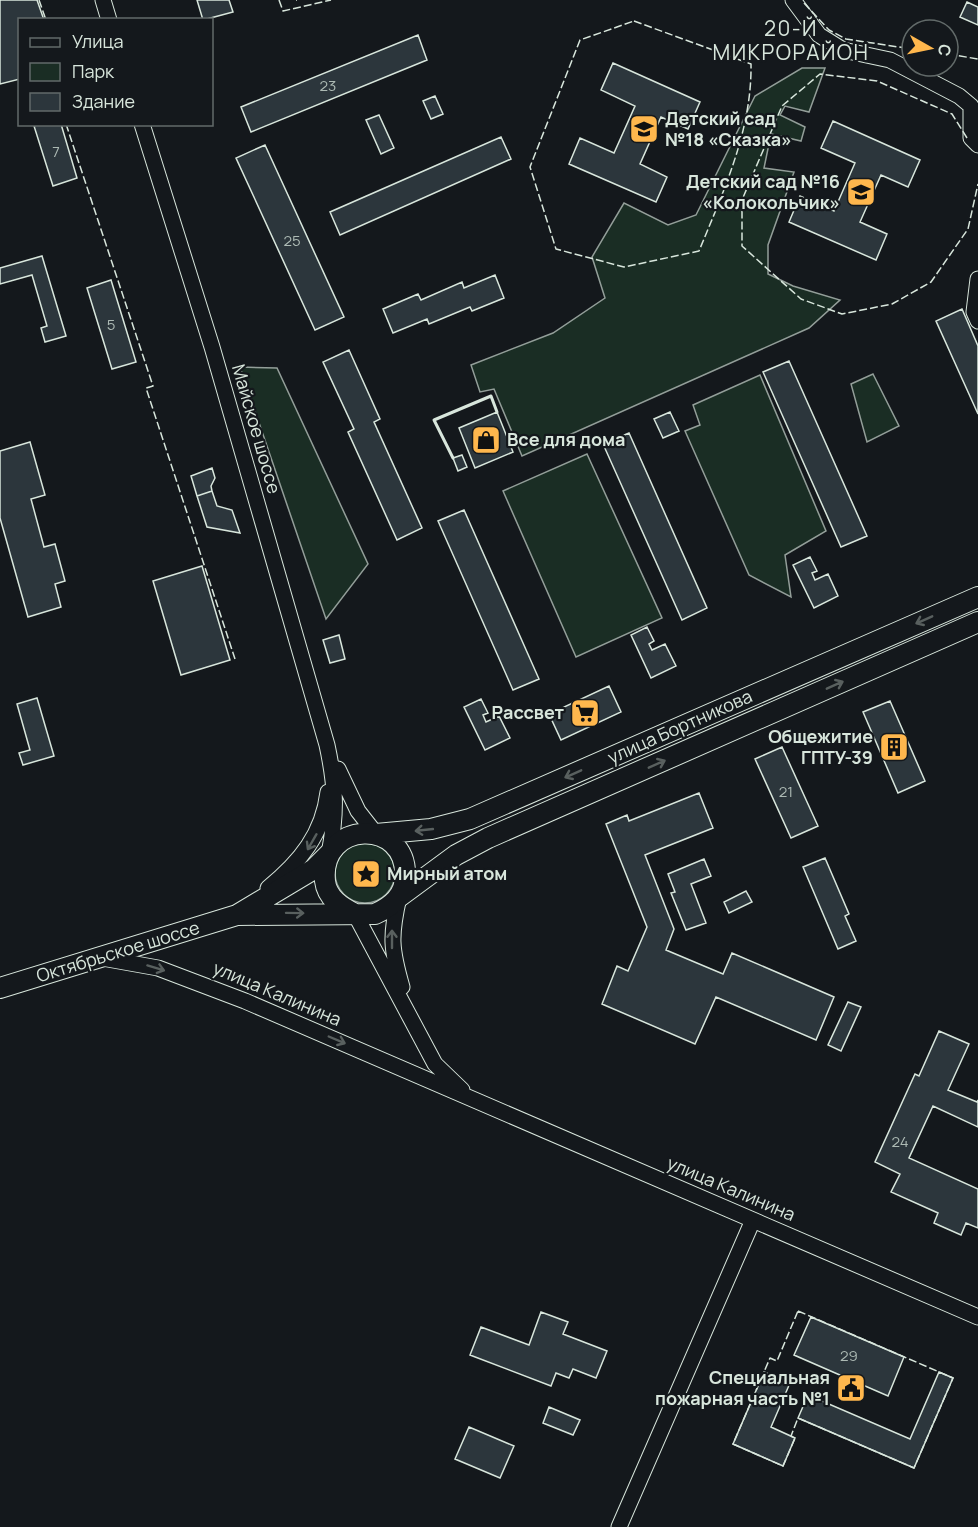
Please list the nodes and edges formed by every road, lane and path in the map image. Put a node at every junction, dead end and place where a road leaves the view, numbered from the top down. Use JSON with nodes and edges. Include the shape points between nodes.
{"nodes":[{"id":1,"x":103,"y":0,"type":"edge"},
{"id":2,"x":793,"y":0,"type":"edge"},
{"id":3,"x":108,"y":18,"type":"edge"},
{"id":4,"x":143,"y":126,"type":"edge"},
{"id":5,"x":978,"y":145,"type":"edge"},
{"id":6,"x":978,"y":279,"type":"edge"},
{"id":7,"x":978,"y":321,"type":"edge"},
{"id":8,"x":978,"y":597,"type":"edge"},
{"id":9,"x":978,"y":622,"type":"edge"},
{"id":10,"x":327,"y":745,"type":"junction"},
{"id":11,"x":376,"y":834,"type":"junction"},
{"id":12,"x":329,"y":854,"type":"junction"},
{"id":13,"x":399,"y":897,"type":"junction"},
{"id":14,"x":355,"y":914,"type":"junction"},
{"id":15,"x":237,"y":915,"type":"junction"},
{"id":16,"x":98,"y":958,"type":"junction"},
{"id":17,"x":0,"y":988,"type":"edge"},
{"id":18,"x":410,"y":1016,"type":"junction"},
{"id":19,"x":468,"y":1096,"type":"junction"},
{"id":20,"x":753,"y":1220,"type":"junction"},
{"id":21,"x":978,"y":1317,"type":"edge"},
{"id":22,"x":619,"y":1527,"type":"edge"}],
"edges":[{"from":1,"to":3,"type":"street"},
{"from":2,"to":5,"type":"street","via":[[819,35],[843,50],[890,60],[959,96],[971,106],[971,138]]},
{"from":4,"to":10,"type":"street","name":"Майское шоссе","via":[[214,354]]},
{"from":6,"to":7,"type":"street","via":[[974,312]]},
{"from":8,"to":11,"type":"main road","name":"улица Бортникова","one_way":true,"via":[[470,819],[431,830]]},
{"from":13,"to":9,"type":"main road","name":"улица Бортникова","one_way":true,"via":[[456,855],[488,838]]},
{"from":10,"to":11,"type":"street","name":"Майское шоссе","via":[[358,811]]},
{"from":10,"to":12,"type":"street","name":"Майское шоссе","via":[[336,785]]},
{"from":10,"to":15,"type":"street","name":"Майское шоссе","one_way":true,"via":[[331,768],[326,807],[314,838],[285,874]]},
{"from":11,"to":12,"type":"main road","via":[[356,834],[340,841]]},
{"from":11,"to":13,"type":"main road","via":[[391,842],[406,867]]},
{"from":12,"to":14,"type":"main road","via":[[324,870],[326,886],[333,900]]},
{"from":12,"to":15,"type":"main road","name":"Октябрьское шоссе","via":[[314,869]]},
{"from":13,"to":14,"type":"main road","via":[[375,914]]},
{"from":18,"to":13,"type":"street","name":"улица Калинина","one_way":true,"via":[[391,949]]},
{"from":15,"to":14,"type":"main road","name":"Октябрьское шоссе","one_way":true},
{"from":14,"to":18,"type":"street","name":"улица Калинина"},
{"from":15,"to":16,"type":"main road","name":"Октябрьское шоссе"},
{"from":16,"to":17,"type":"main road","name":"Октябрьское шоссе"},
{"from":16,"to":19,"type":"street","name":"улица Калинина","one_way":true,"via":[[144,964],[202,984]]},
{"from":18,"to":19,"type":"street","name":"улица Калинина","via":[[435,1064]]},
{"from":19,"to":20,"type":"street","name":"улица Калинина"},
{"from":20,"to":21,"type":"street","name":"улица Калинина"},
{"from":20,"to":22,"type":"street"}]}
